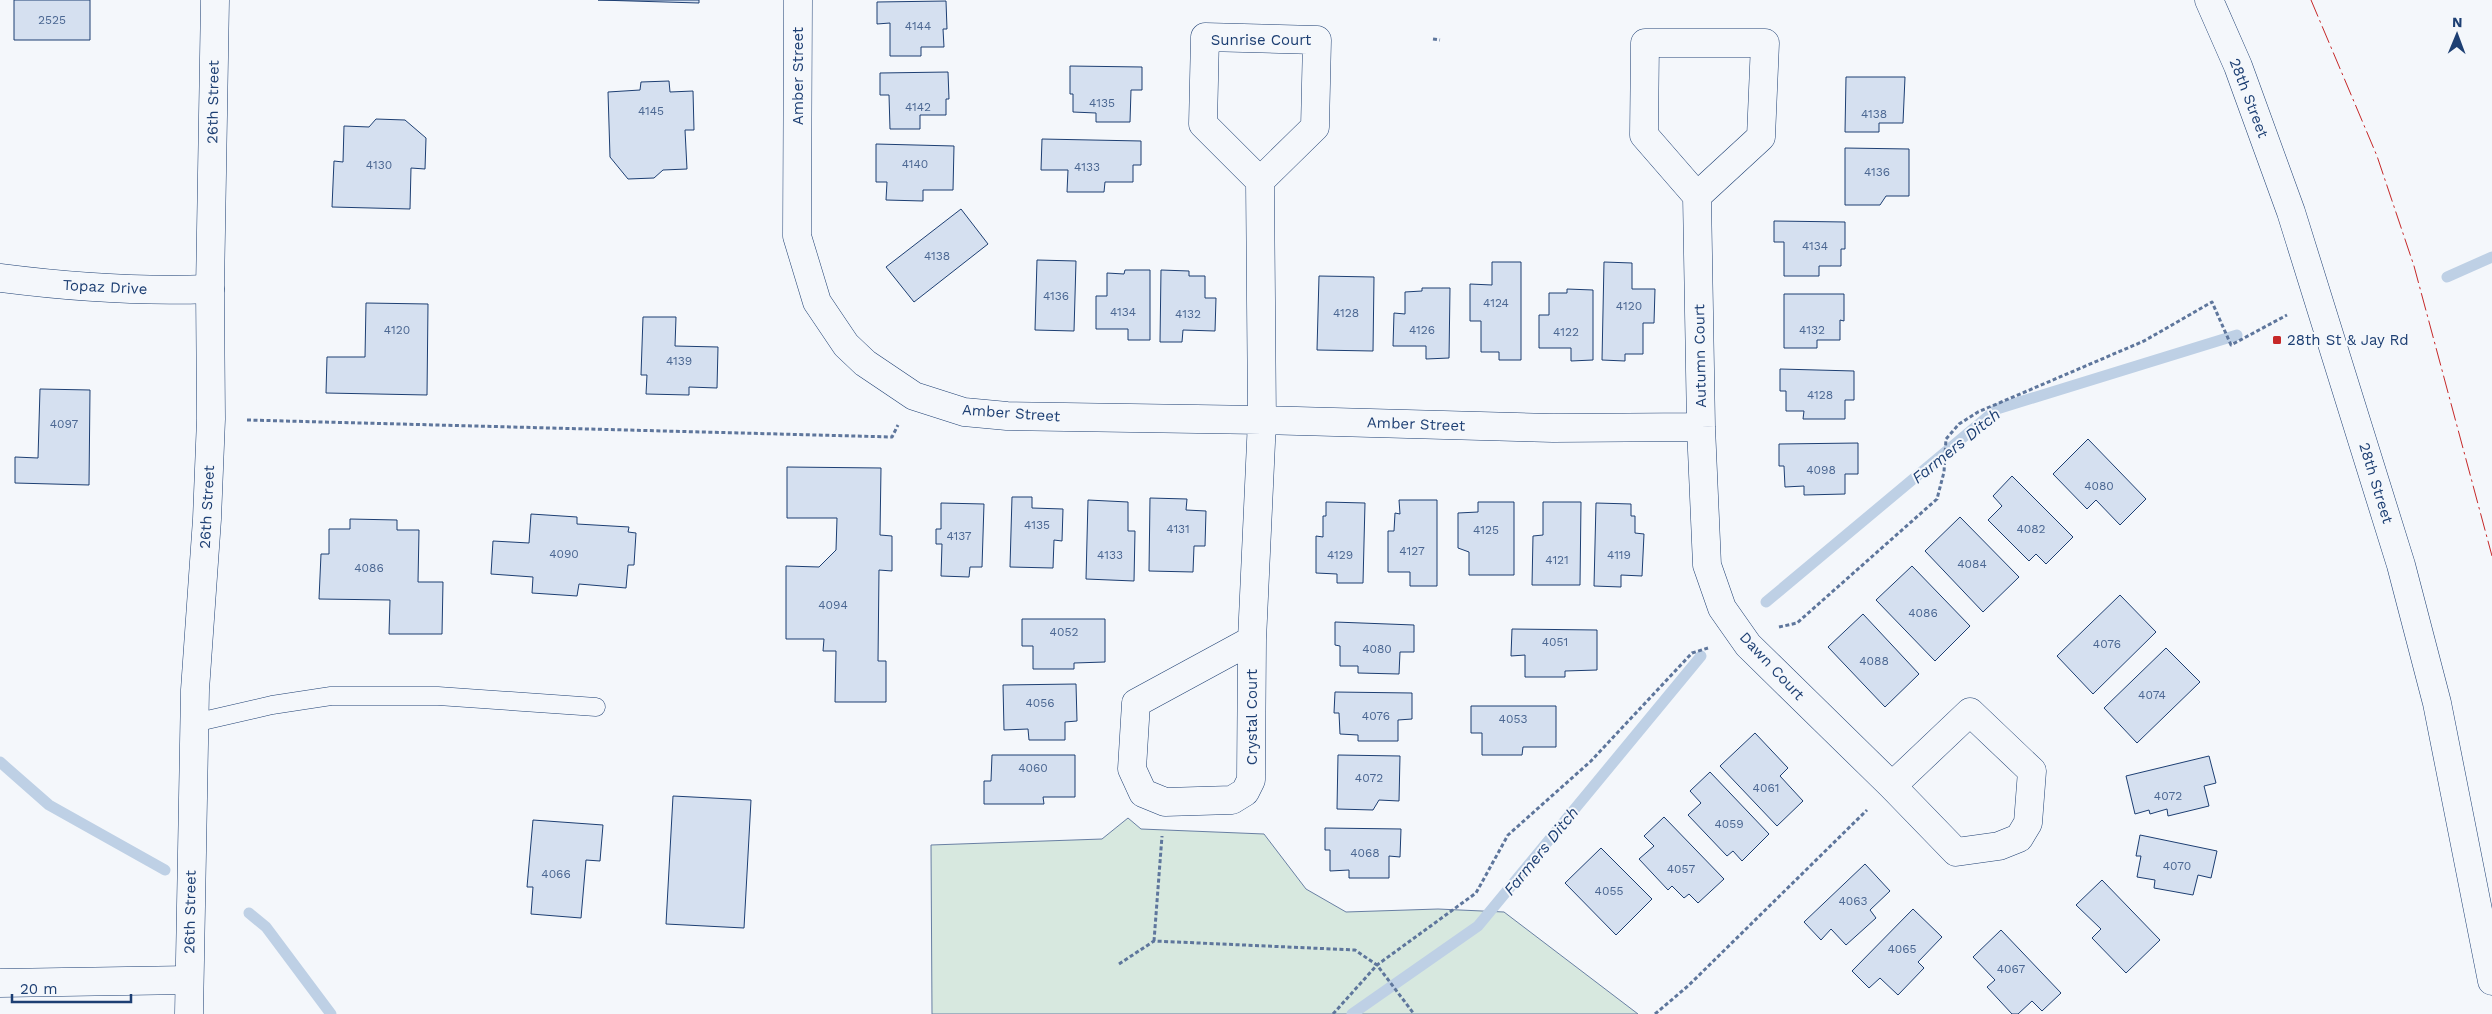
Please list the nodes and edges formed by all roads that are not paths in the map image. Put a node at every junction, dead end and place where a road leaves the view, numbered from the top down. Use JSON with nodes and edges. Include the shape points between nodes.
{"nodes":[{"id":1,"x":215,"y":0,"type":"edge"},
{"id":2,"x":798,"y":0,"type":"edge"},
{"id":3,"x":2208,"y":0,"type":"edge"},
{"id":4,"x":1260,"y":181,"type":"junction"},
{"id":5,"x":1697,"y":196,"type":"junction"},
{"id":6,"x":0,"y":278,"type":"edge"},
{"id":7,"x":210,"y":289,"type":"junction"},
{"id":8,"x":1262,"y":420,"type":"junction"},
{"id":9,"x":1522,"y":427,"type":"joint"},
{"id":10,"x":1701,"y":427,"type":"junction"},
{"id":11,"x":1252,"y":640,"type":"junction"},
{"id":12,"x":596,"y":707,"type":"dead end"},
{"id":13,"x":194,"y":723,"type":"junction"},
{"id":14,"x":1892,"y":786,"type":"junction"},
{"id":15,"x":189,"y":980,"type":"junction"},
{"id":16,"x":2492,"y":980,"type":"edge"},
{"id":17,"x":0,"y":983,"type":"edge"},
{"id":18,"x":189,"y":1014,"type":"edge"}],
"edges":[{"from":1,"to":7,"type":"main road","name":"26th Street"},
{"from":2,"to":8,"type":"main road","name":"Amber Street","via":[[797,236],[817,302],[846,345],[865,363],[914,396],[964,412],[1007,416]]},
{"from":3,"to":16,"type":"main road","name":"28th Street","via":[[2238,66],[2291,212],[2401,565],[2432,684]]},
{"from":4,"to":4,"type":"main road","name":"Sunrise Court","via":[[1315,127],[1317,40],[1204,37],[1204,124]]},
{"from":4,"to":8,"type":"main road"},
{"from":5,"to":5,"type":"main road","via":[[1761,137],[1764,43],[1645,43],[1644,135]]},
{"from":5,"to":10,"type":"main road","name":"Autumn Court"},
{"from":6,"to":7,"type":"main road","name":"Topaz Drive","via":[[139,290]]},
{"from":7,"to":13,"type":"main road","name":"26th Street","via":[[211,419]]},
{"from":8,"to":9,"type":"main road","name":"Amber Street"},
{"from":8,"to":11,"type":"main road","name":"Crystal Court"},
{"from":9,"to":10,"type":"main road","name":"Autumn Court"},
{"from":10,"to":14,"type":"main road","name":"Dawn Court","via":[[1707,565],[1722,608],[1742,636]]},
{"from":11,"to":11,"type":"main road","name":"Crystal Court","via":[[1136,703],[1132,769],[1143,793],[1165,802],[1232,800],[1246,792],[1251,780]]},
{"from":12,"to":13,"type":"lane","via":[[438,696],[331,696],[272,705]]},
{"from":13,"to":15,"type":"main road","name":"26th Street"},
{"from":14,"to":14,"type":"main road","name":"Dawn Court","via":[[1956,852],[1999,846],[2019,838],[2028,824],[2032,772],[1970,712]]},
{"from":15,"to":17,"type":"main road"},
{"from":15,"to":18,"type":"main road","name":"26th Street"}]}
